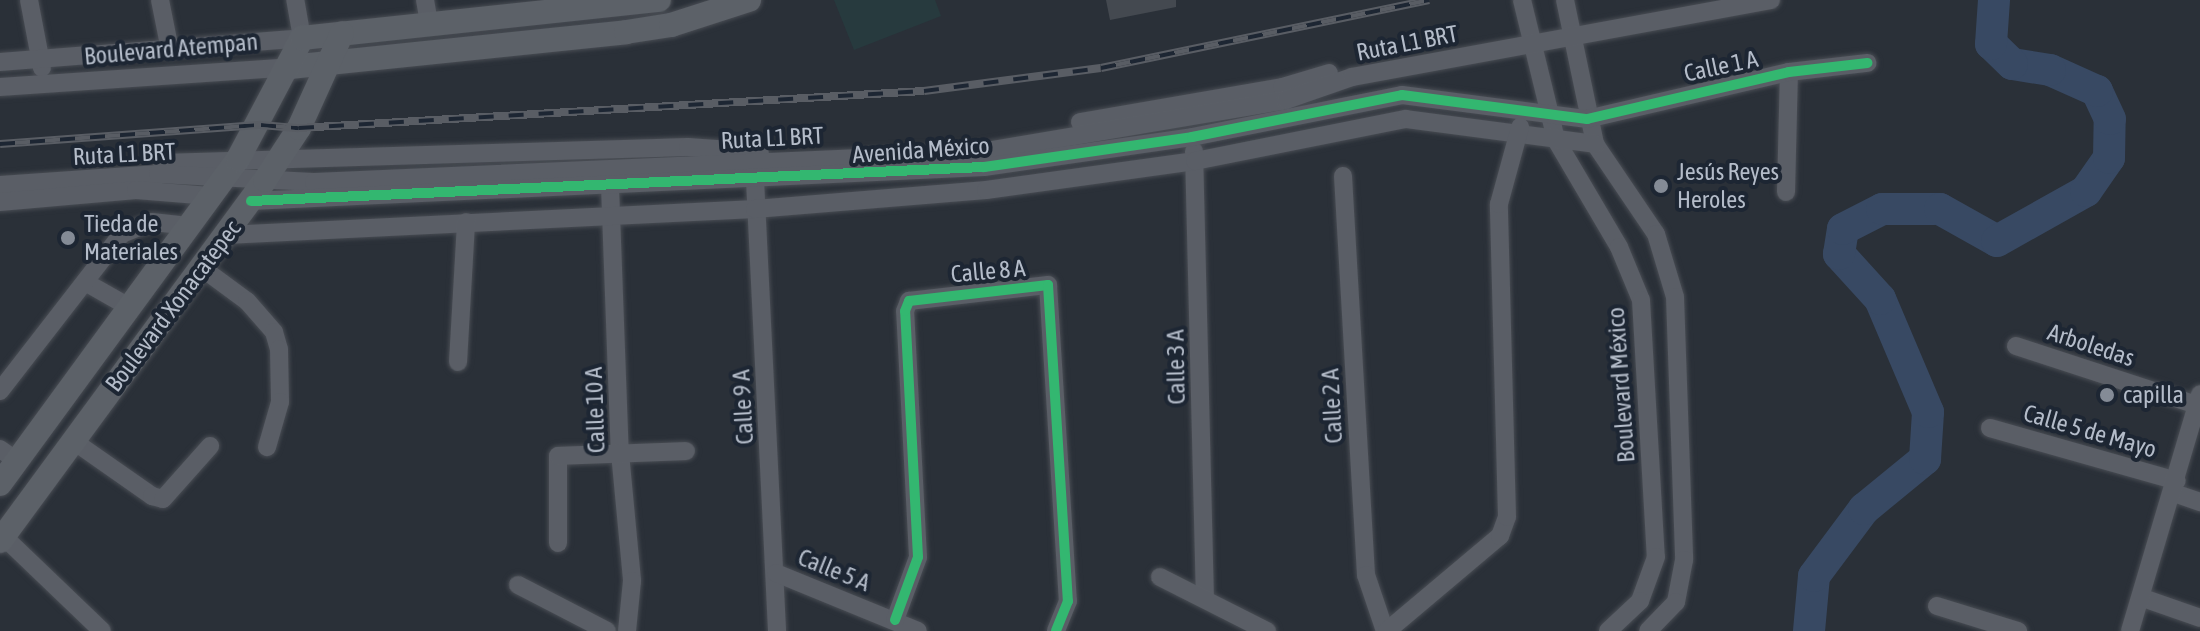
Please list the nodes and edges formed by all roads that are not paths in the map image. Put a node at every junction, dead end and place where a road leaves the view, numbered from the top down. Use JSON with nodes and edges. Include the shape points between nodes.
{"nodes":[{"id":1,"x":29,"y":0,"type":"edge"},
{"id":2,"x":160,"y":0,"type":"edge"},
{"id":3,"x":295,"y":0,"type":"edge"},
{"id":4,"x":659,"y":0,"type":"edge"},
{"id":5,"x":749,"y":0,"type":"edge"},
{"id":6,"x":1522,"y":0,"type":"edge"},
{"id":7,"x":1565,"y":0,"type":"edge"},
{"id":8,"x":1713,"y":0,"type":"edge"},
{"id":9,"x":1771,"y":0,"type":"edge"},
{"id":10,"x":556,"y":6,"type":"edge"},
{"id":11,"x":427,"y":11,"type":"edge"},
{"id":12,"x":1614,"y":24,"type":"junction"},
{"id":13,"x":1568,"y":32,"type":"junction"},
{"id":14,"x":342,"y":33,"type":"junction"},
{"id":15,"x":302,"y":38,"type":"junction"},
{"id":16,"x":1529,"y":39,"type":"junction"},
{"id":17,"x":170,"y":50,"type":"junction"},
{"id":18,"x":41,"y":58,"type":"junction"},
{"id":19,"x":0,"y":62,"type":"edge"},
{"id":20,"x":332,"y":62,"type":"junction"},
{"id":21,"x":1867,"y":63,"type":"dead end"},
{"id":22,"x":290,"y":67,"type":"junction"},
{"id":23,"x":1789,"y":72,"type":"junction"},
{"id":24,"x":43,"y":83,"type":"junction"},
{"id":25,"x":0,"y":87,"type":"edge"},
{"id":26,"x":1522,"y":112,"type":"junction"},
{"id":27,"x":1547,"y":114,"type":"junction"},
{"id":28,"x":1587,"y":119,"type":"junction"},
{"id":29,"x":1519,"y":136,"type":"junction"},
{"id":30,"x":1192,"y":137,"type":"junction"},
{"id":31,"x":1556,"y":140,"type":"junction"},
{"id":32,"x":1595,"y":144,"type":"junction"},
{"id":33,"x":279,"y":159,"type":"junction"},
{"id":34,"x":1195,"y":161,"type":"junction"},
{"id":35,"x":233,"y":167,"type":"junction"},
{"id":36,"x":0,"y":175,"type":"edge"},
{"id":37,"x":1343,"y":176,"type":"dead end"},
{"id":38,"x":265,"y":180,"type":"junction"},
{"id":39,"x":755,"y":180,"type":"junction"},
{"id":40,"x":0,"y":185,"type":"edge"},
{"id":41,"x":610,"y":186,"type":"junction"},
{"id":42,"x":1786,"y":192,"type":"dead end"},
{"id":43,"x":210,"y":196,"type":"junction"},
{"id":44,"x":251,"y":201,"type":"junction"},
{"id":45,"x":0,"y":202,"type":"edge"},
{"id":46,"x":755,"y":209,"type":"junction"},
{"id":47,"x":611,"y":213,"type":"junction"},
{"id":48,"x":466,"y":222,"type":"junction"},
{"id":49,"x":189,"y":226,"type":"junction"},
{"id":50,"x":226,"y":235,"type":"junction"},
{"id":51,"x":202,"y":268,"type":"junction"},
{"id":52,"x":85,"y":282,"type":"junction"},
{"id":53,"x":129,"y":307,"type":"junction"},
{"id":54,"x":2016,"y":346,"type":"dead end"},
{"id":55,"x":458,"y":362,"type":"dead end"},
{"id":56,"x":0,"y":391,"type":"edge"},
{"id":57,"x":2198,"y":399,"type":"edge"},
{"id":58,"x":1990,"y":428,"type":"dead end"},
{"id":59,"x":72,"y":440,"type":"junction"},
{"id":60,"x":210,"y":446,"type":"dead end"},
{"id":61,"x":267,"y":447,"type":"dead end"},
{"id":62,"x":686,"y":451,"type":"dead end"},
{"id":63,"x":620,"y":453,"type":"junction"},
{"id":64,"x":8,"y":455,"type":"edge"},
{"id":65,"x":0,"y":484,"type":"edge"},
{"id":66,"x":2176,"y":487,"type":"junction"},
{"id":67,"x":2200,"y":502,"type":"edge"},
{"id":68,"x":2,"y":538,"type":"edge"},
{"id":69,"x":558,"y":543,"type":"dead end"},
{"id":70,"x":776,"y":573,"type":"junction"},
{"id":71,"x":1160,"y":577,"type":"dead end"},
{"id":72,"x":518,"y":585,"type":"dead end"},
{"id":73,"x":1205,"y":596,"type":"junction"},
{"id":74,"x":2143,"y":598,"type":"junction"},
{"id":75,"x":1937,"y":606,"type":"dead end"},
{"id":76,"x":2200,"y":618,"type":"edge"},
{"id":77,"x":895,"y":620,"type":"junction"},
{"id":78,"x":102,"y":631,"type":"edge"},
{"id":79,"x":607,"y":631,"type":"edge"},
{"id":80,"x":627,"y":631,"type":"edge"},
{"id":81,"x":777,"y":631,"type":"edge"},
{"id":82,"x":918,"y":631,"type":"edge"},
{"id":83,"x":1056,"y":631,"type":"edge"},
{"id":84,"x":1267,"y":631,"type":"edge"},
{"id":85,"x":1386,"y":631,"type":"edge"},
{"id":86,"x":1608,"y":631,"type":"edge"},
{"id":87,"x":1648,"y":631,"type":"edge"},
{"id":88,"x":2018,"y":631,"type":"edge"},
{"id":89,"x":2130,"y":631,"type":"edge"}],
"edges":[{"from":1,"to":18,"type":"street"},
{"from":2,"to":17,"type":"street"},
{"from":3,"to":15,"type":"street"},
{"from":4,"to":10,"type":"main road"},
{"from":5,"to":20,"type":"main road","via":[[671,25],[626,32]]},
{"from":6,"to":16,"type":"street","name":"Boulevard México"},
{"from":7,"to":13,"type":"street"},
{"from":8,"to":12,"type":"street","name":"Ruta L1 BRT"},
{"from":9,"to":12,"type":"street","name":"Ruta L1 BRT"},
{"from":10,"to":11,"type":"main road"},
{"from":11,"to":14,"type":"main road"},
{"from":12,"to":13,"type":"street","name":"Ruta L1 BRT"},
{"from":13,"to":16,"type":"street","name":"Ruta L1 BRT"},
{"from":13,"to":28,"type":"street"},
{"from":14,"to":15,"type":"main road","name":"Boulevard Atempan"},
{"from":14,"to":20,"type":"main road","name":"Boulevard Xonacatepec"},
{"from":15,"to":17,"type":"street","name":"Boulevard Atempan"},
{"from":15,"to":22,"type":"main road","name":"Boulevard Xonacatepec"},
{"from":16,"to":27,"type":"street","name":"Boulevard México"},
{"from":16,"to":33,"type":"street","name":"Ruta L1 BRT","via":[[1350,67],[1282,87],[972,141],[768,152],[688,147]]},
{"from":16,"to":38,"type":"street","name":"Ruta L1 BRT","via":[[1352,77],[1286,100],[974,153]]},
{"from":17,"to":18,"type":"street","name":"Boulevard Atempan"},
{"from":18,"to":19,"type":"street","name":"Boulevard Atempan"},
{"from":18,"to":24,"type":"street"},
{"from":20,"to":22,"type":"main road","name":"Boulevard Atempan"},
{"from":20,"to":33,"type":"main road","name":"Boulevard Xonacatepec"},
{"from":21,"to":23,"type":"street","name":"Calle 1 A"},
{"from":22,"to":24,"type":"street","name":"Boulevard Atempan"},
{"from":22,"to":35,"type":"main road","name":"Boulevard Xonacatepec"},
{"from":23,"to":28,"type":"street","name":"Calle 1 A"},
{"from":23,"to":42,"type":"street"},
{"from":24,"to":25,"type":"street","name":"Boulevard Atempan"},
{"from":26,"to":27,"type":"street","name":"Avenida México"},
{"from":26,"to":29,"type":"street"},
{"from":26,"to":30,"type":"street","name":"Avenida México","via":[[1402,95]]},
{"from":27,"to":28,"type":"street","name":"Avenida México"},
{"from":27,"to":31,"type":"street","name":"Boulevard México"},
{"from":28,"to":32,"type":"street"},
{"from":29,"to":31,"type":"street","name":"Avenida México"},
{"from":29,"to":34,"type":"street","name":"Avenida México","via":[[1406,119]]},
{"from":29,"to":85,"type":"street","via":[[1499,204],[1507,517],[1500,536]]},
{"from":30,"to":34,"type":"street","name":"Calle 3 A"},
{"from":30,"to":39,"type":"street","name":"Avenida México","via":[[984,167]]},
{"from":31,"to":32,"type":"street","name":"Avenida México"},
{"from":31,"to":86,"type":"street","name":"Boulevard México","via":[[1619,247],[1641,300],[1656,557],[1640,601]]},
{"from":32,"to":87,"type":"street","via":[[1656,234],[1675,297],[1684,560],[1676,602]]},
{"from":33,"to":35,"type":"street","name":"Ruta L1 BRT"},
{"from":33,"to":38,"type":"main road","name":"Boulevard Xonacatepec"},
{"from":34,"to":46,"type":"street","name":"Avenida México","via":[[986,190]]},
{"from":34,"to":73,"type":"street","name":"Calle 3 A"},
{"from":35,"to":36,"type":"street","name":"Ruta L1 BRT"},
{"from":35,"to":38,"type":"street","name":"Ruta L1 BRT"},
{"from":35,"to":40,"type":"street","name":"Ruta L1 BRT"},
{"from":35,"to":43,"type":"main road","name":"Boulevard Xonacatepec"},
{"from":37,"to":85,"type":"street","name":"Calle 2 A","via":[[1366,575]]},
{"from":38,"to":44,"type":"main road","name":"Boulevard Xonacatepec"},
{"from":39,"to":41,"type":"street","name":"Avenida México"},
{"from":39,"to":46,"type":"street","name":"Calle 9 A"},
{"from":41,"to":44,"type":"street","name":"Avenida México"},
{"from":41,"to":47,"type":"street","name":"Calle 10 A"},
{"from":43,"to":45,"type":"street","via":[[136,190]]},
{"from":43,"to":49,"type":"main road","name":"Boulevard Xonacatepec"},
{"from":44,"to":50,"type":"main road","name":"Boulevard Xonacatepec"},
{"from":46,"to":47,"type":"street","name":"Avenida México"},
{"from":46,"to":70,"type":"street","name":"Calle 9 A"},
{"from":47,"to":48,"type":"street","name":"Avenida México"},
{"from":47,"to":63,"type":"street","name":"Calle 10 A"},
{"from":48,"to":50,"type":"street","name":"Avenida México"},
{"from":48,"to":55,"type":"street"},
{"from":49,"to":52,"type":"street","via":[[152,222],[122,234]]},
{"from":49,"to":53,"type":"main road","name":"Boulevard Xonacatepec"},
{"from":50,"to":51,"type":"main road","name":"Boulevard Xonacatepec"},
{"from":51,"to":59,"type":"main road","name":"Boulevard Xonacatepec"},
{"from":51,"to":61,"type":"street","via":[[247,301],[274,332],[280,402]]},
{"from":52,"to":53,"type":"street"},
{"from":52,"to":56,"type":"street"},
{"from":53,"to":64,"type":"main road","name":"Boulevard Xonacatepec"},
{"from":54,"to":57,"type":"street","name":"Arboledas"},
{"from":57,"to":66,"type":"street"},
{"from":58,"to":66,"type":"street","name":"Calle 5 de Mayo"},
{"from":59,"to":60,"type":"street","via":[[163,499]]},
{"from":59,"to":68,"type":"main road","name":"Boulevard Xonacatepec"},
{"from":62,"to":63,"type":"street"},
{"from":63,"to":69,"type":"street","via":[[558,456]]},
{"from":63,"to":80,"type":"street","name":"Calle 10 A","via":[[632,581]]},
{"from":64,"to":65,"type":"main road","name":"Boulevard Xonacatepec"},
{"from":66,"to":67,"type":"street","name":"Calle 5 de Mayo"},
{"from":66,"to":74,"type":"street"},
{"from":68,"to":78,"type":"street"},
{"from":70,"to":77,"type":"street","name":"Calle 5 A"},
{"from":70,"to":81,"type":"street","name":"Calle 9 A"},
{"from":71,"to":73,"type":"street"},
{"from":72,"to":79,"type":"street"},
{"from":73,"to":84,"type":"street"},
{"from":74,"to":76,"type":"street"},
{"from":74,"to":89,"type":"street"},
{"from":75,"to":88,"type":"street"},
{"from":77,"to":82,"type":"street","name":"Calle 5 A"},
{"from":77,"to":83,"type":"street","name":"Calle 8 A","via":[[918,557],[905,311],[909,301],[1048,285],[1068,601]]}]}
